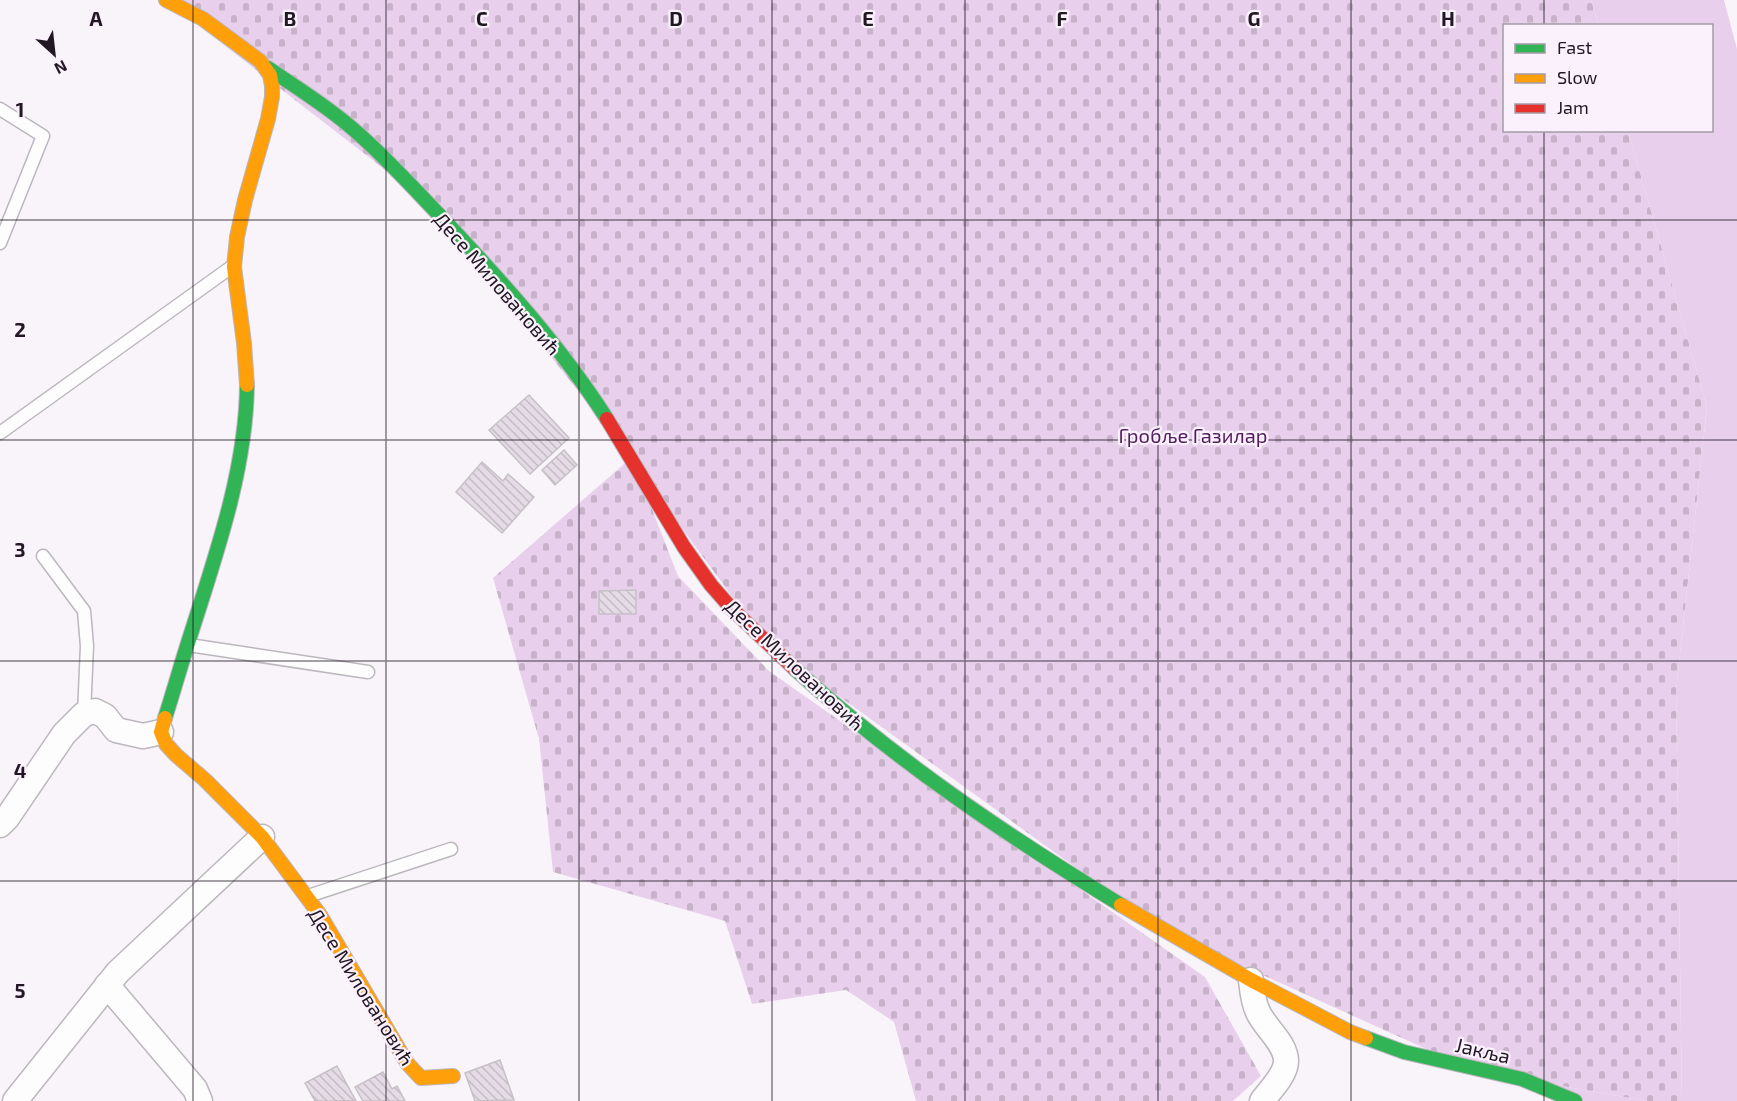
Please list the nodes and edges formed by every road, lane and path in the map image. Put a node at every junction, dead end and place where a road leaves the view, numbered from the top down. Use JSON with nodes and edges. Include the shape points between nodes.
{"nodes":[{"id":1,"x":166,"y":0,"type":"edge"},
{"id":2,"x":268,"y":68,"type":"junction"},
{"id":3,"x":0,"y":109,"type":"edge"},
{"id":4,"x":0,"y":243,"type":"edge"},
{"id":5,"x":233,"y":266,"type":"junction"},
{"id":6,"x":0,"y":433,"type":"edge"},
{"id":7,"x":43,"y":556,"type":"dead end"},
{"id":8,"x":187,"y":645,"type":"junction"},
{"id":9,"x":368,"y":672,"type":"dead end"},
{"id":10,"x":84,"y":714,"type":"junction"},
{"id":11,"x":161,"y":732,"type":"junction"},
{"id":12,"x":0,"y":825,"type":"edge"},
{"id":13,"x":262,"y":837,"type":"junction"},
{"id":14,"x":451,"y":849,"type":"dead end"},
{"id":15,"x":307,"y":896,"type":"junction"},
{"id":16,"x":1251,"y":980,"type":"junction"},
{"id":17,"x":108,"y":985,"type":"junction"},
{"id":18,"x":1380,"y":1044,"type":"joint"},
{"id":19,"x":453,"y":1076,"type":"dead end"},
{"id":20,"x":15,"y":1101,"type":"edge"},
{"id":21,"x":200,"y":1101,"type":"edge"},
{"id":22,"x":1262,"y":1101,"type":"edge"},
{"id":23,"x":1575,"y":1101,"type":"edge"}],
"edges":[{"from":1,"to":2,"type":"street","name":"Десе Миловановић","via":[[203,19]]},
{"from":2,"to":5,"type":"street","via":[[271,103],[238,231]]},
{"from":2,"to":16,"type":"street","name":"Десе Миловановић","via":[[353,129],[432,206],[542,329],[615,430],[684,547],[732,609],[766,644],[867,731],[998,828]]},
{"from":3,"to":4,"type":"lane","via":[[43,136]]},
{"from":5,"to":6,"type":"lane"},
{"from":5,"to":8,"type":"street","via":[[247,387],[243,432],[224,522]]},
{"from":7,"to":10,"type":"lane","via":[[84,611]]},
{"from":8,"to":9,"type":"lane"},
{"from":8,"to":11,"type":"street"},
{"from":10,"to":11,"type":"street","via":[[95,711],[105,716],[116,730],[143,736]]},
{"from":10,"to":12,"type":"street","via":[[64,734]]},
{"from":11,"to":13,"type":"street","name":"Десе Миловановић","via":[[176,755]]},
{"from":13,"to":15,"type":"street","name":"Десе Миловановић"},
{"from":13,"to":17,"type":"street"},
{"from":14,"to":15,"type":"lane","name":"Десе Миловановић"},
{"from":15,"to":19,"type":"street","name":"Десе Миловановић","via":[[407,1063],[421,1078]]},
{"from":16,"to":18,"type":"street","name":"Десе Миловановић"},
{"from":16,"to":22,"type":"street","via":[[1257,1011],[1283,1048],[1286,1060],[1283,1072]]},
{"from":17,"to":20,"type":"street"},
{"from":17,"to":21,"type":"street","via":[[195,1089]]},
{"from":18,"to":23,"type":"street","name":"Јакља","via":[[1428,1059],[1522,1079]]}]}
